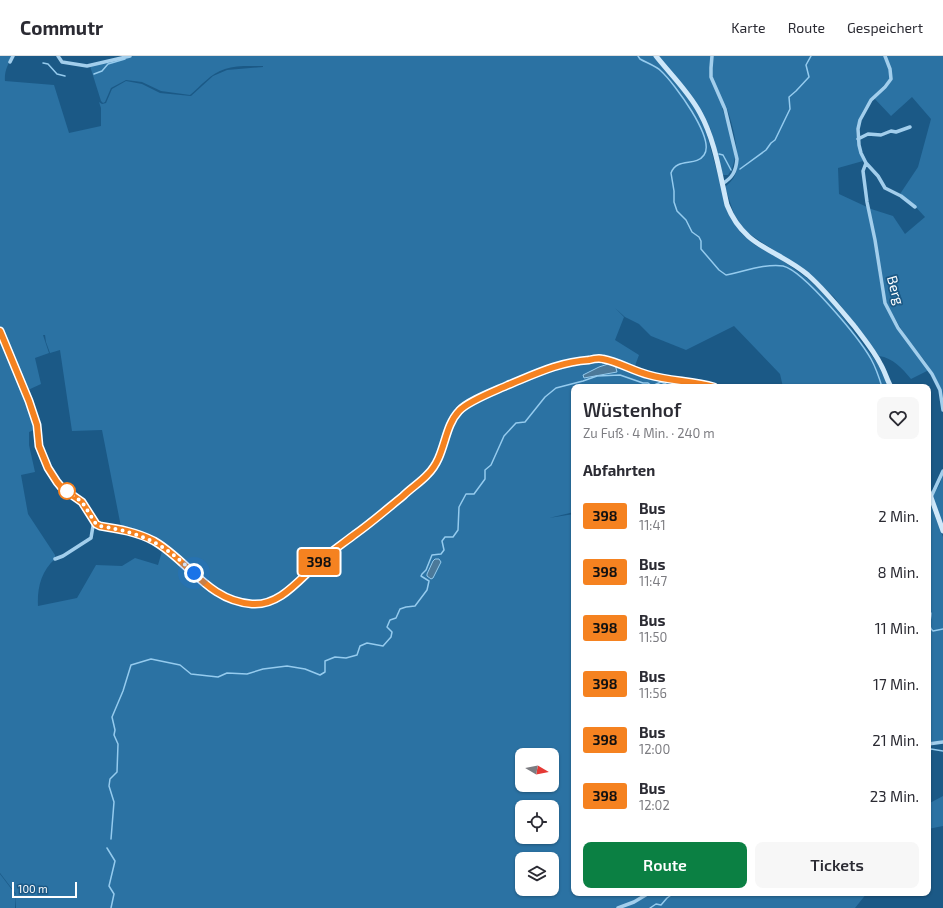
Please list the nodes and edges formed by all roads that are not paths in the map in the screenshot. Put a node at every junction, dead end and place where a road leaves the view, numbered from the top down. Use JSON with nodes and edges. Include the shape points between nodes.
{"nodes":[{"id":1,"x":13,"y":56,"type":"edge"},
{"id":2,"x":58,"y":56,"type":"edge"},
{"id":3,"x":130,"y":56,"type":"edge"},
{"id":4,"x":656,"y":56,"type":"edge"},
{"id":5,"x":712,"y":56,"type":"edge"},
{"id":6,"x":885,"y":56,"type":"edge"},
{"id":7,"x":10,"y":62,"type":"dead end"},
{"id":8,"x":910,"y":128,"type":"dead end"},
{"id":9,"x":858,"y":139,"type":"junction"},
{"id":10,"x":866,"y":163,"type":"junction"},
{"id":11,"x":722,"y":184,"type":"junction"},
{"id":12,"x":915,"y":207,"type":"dead end"},
{"id":13,"x":0,"y":331,"type":"edge"},
{"id":14,"x":702,"y":384,"type":"edge"},
{"id":15,"x":889,"y":384,"type":"edge"},
{"id":16,"x":943,"y":410,"type":"edge"},
{"id":17,"x":943,"y":471,"type":"edge"},
{"id":18,"x":931,"y":497,"type":"joint"},
{"id":19,"x":94,"y":520,"type":"junction"},
{"id":20,"x":943,"y":531,"type":"edge"},
{"id":21,"x":55,"y":559,"type":"dead end"},
{"id":22,"x":943,"y":742,"type":"edge"},
{"id":23,"x":931,"y":744,"type":"edge"},
{"id":24,"x":644,"y":896,"type":"edge"},
{"id":25,"x":618,"y":908,"type":"edge"}],
"edges":[{"from":1,"to":7,"type":"street"},
{"from":2,"to":3,"type":"street","via":[[62,62],[87,66]]},
{"from":4,"to":11,"type":"main road","via":[[699,112],[708,132]]},
{"from":5,"to":11,"type":"street","via":[[710,73],[725,109],[736,160],[731,178]]},
{"from":6,"to":9,"type":"street","name":"Berg","via":[[891,79],[871,100],[864,112],[858,129]]},
{"from":8,"to":9,"type":"street","via":[[881,135],[868,134]]},
{"from":9,"to":10,"type":"street","name":"Berg"},
{"from":10,"to":12,"type":"street","name":"Berg","via":[[885,188]]},
{"from":10,"to":16,"type":"street","name":"Berg","via":[[863,171],[866,202],[885,303],[898,328],[932,374],[940,390]]},
{"from":11,"to":15,"type":"main road","via":[[727,205],[738,226],[745,234],[806,274],[823,289],[871,348]]},
{"from":13,"to":19,"type":"street","via":[[29,401],[37,425],[39,446],[48,468],[62,488],[82,502]]},
{"from":14,"to":19,"type":"street","via":[[650,376],[602,359],[576,361],[552,367],[493,392],[463,408],[452,421],[437,464],[428,475],[283,594],[266,604],[234,601],[218,594],[154,541],[135,533],[100,526]]},
{"from":17,"to":18,"type":"street"},
{"from":18,"to":20,"type":"main road"},
{"from":19,"to":21,"type":"street","via":[[91,538]]},
{"from":22,"to":23,"type":"street"},
{"from":24,"to":25,"type":"street"}]}
